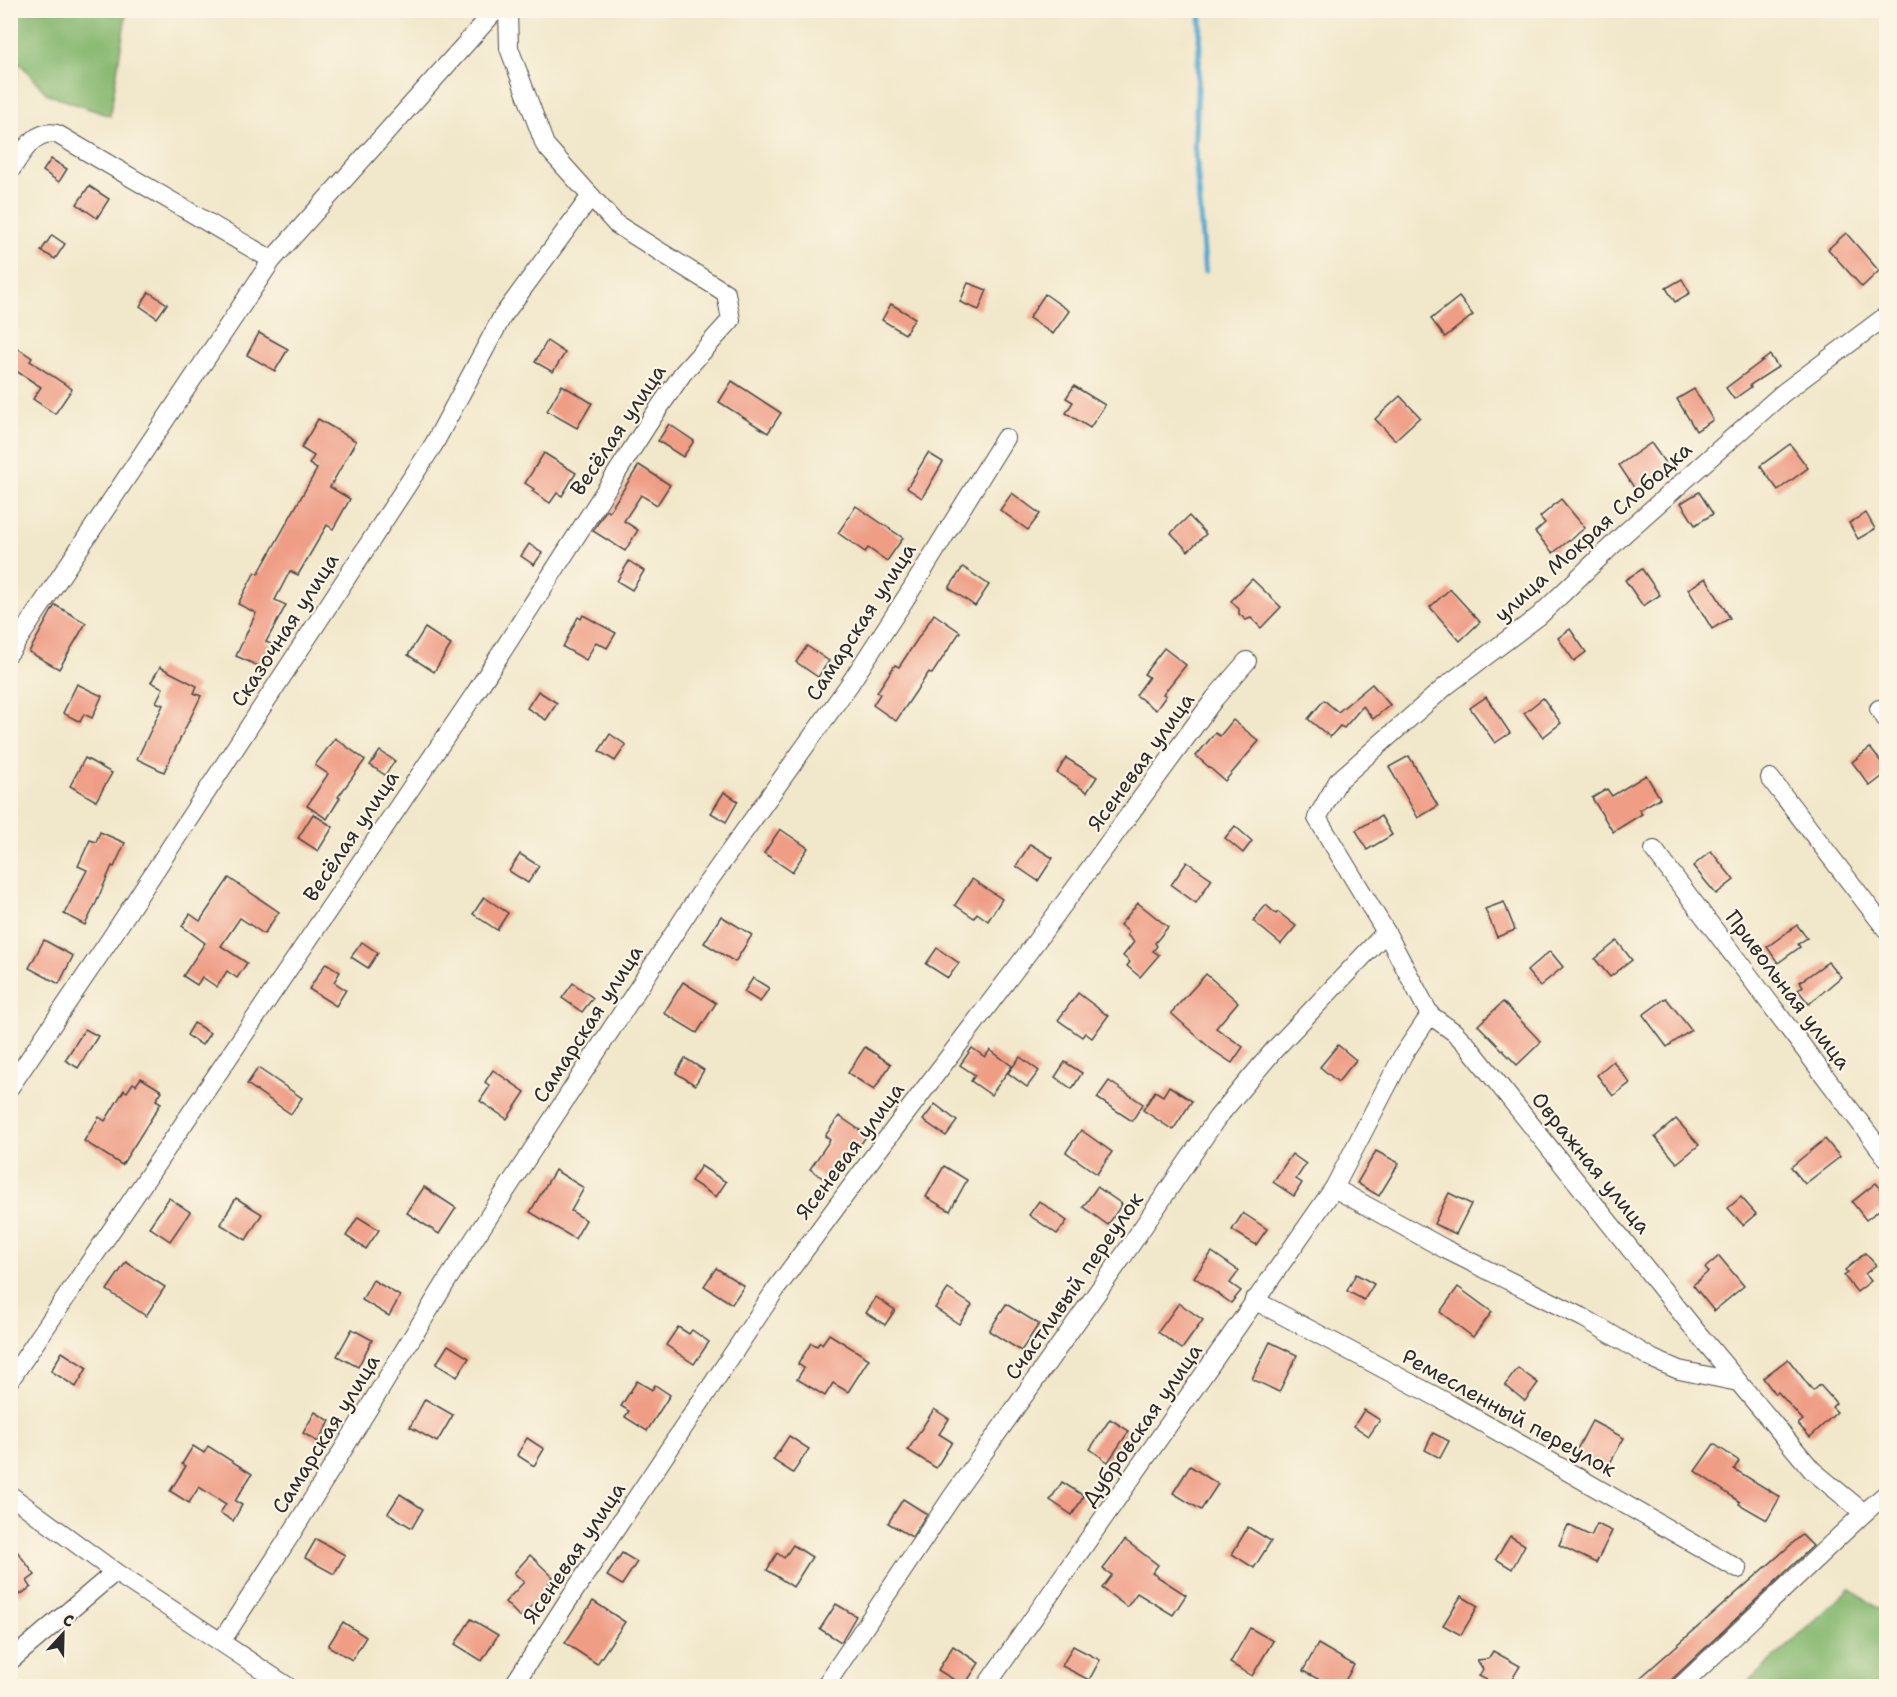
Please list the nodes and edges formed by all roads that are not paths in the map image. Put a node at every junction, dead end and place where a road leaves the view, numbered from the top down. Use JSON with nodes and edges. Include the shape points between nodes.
{"nodes":[{"id":1,"x":495,"y":10,"type":"edge"},
{"id":2,"x":508,"y":10,"type":"edge"},
{"id":3,"x":10,"y":171,"type":"edge"},
{"id":4,"x":591,"y":196,"type":"junction"},
{"id":5,"x":272,"y":260,"type":"junction"},
{"id":6,"x":1887,"y":316,"type":"edge"},
{"id":7,"x":1005,"y":438,"type":"dead end"},
{"id":8,"x":10,"y":652,"type":"edge"},
{"id":9,"x":1247,"y":661,"type":"dead end"},
{"id":10,"x":1770,"y":778,"type":"dead end"},
{"id":11,"x":1317,"y":818,"type":"joint"},
{"id":12,"x":1654,"y":850,"type":"dead end"},
{"id":13,"x":1887,"y":929,"type":"edge"},
{"id":14,"x":1386,"y":932,"type":"junction"},
{"id":15,"x":1430,"y":1015,"type":"junction"},
{"id":16,"x":10,"y":1086,"type":"edge"},
{"id":17,"x":1887,"y":1158,"type":"edge"},
{"id":18,"x":1334,"y":1188,"type":"junction"},
{"id":19,"x":1254,"y":1300,"type":"junction"},
{"id":20,"x":10,"y":1380,"type":"edge"},
{"id":21,"x":1738,"y":1382,"type":"junction"},
{"id":22,"x":1887,"y":1494,"type":"edge"},
{"id":23,"x":10,"y":1496,"type":"edge"},
{"id":24,"x":1864,"y":1513,"type":"junction"},
{"id":25,"x":1738,"y":1569,"type":"dead end"},
{"id":26,"x":115,"y":1572,"type":"junction"},
{"id":27,"x":221,"y":1642,"type":"junction"},
{"id":28,"x":10,"y":1661,"type":"edge"},
{"id":29,"x":287,"y":1686,"type":"edge"},
{"id":30,"x":513,"y":1686,"type":"edge"},
{"id":31,"x":825,"y":1686,"type":"edge"},
{"id":32,"x":986,"y":1686,"type":"edge"},
{"id":33,"x":1681,"y":1686,"type":"edge"}],
"edges":[{"from":1,"to":5,"type":"street"},
{"from":2,"to":4,"type":"street","via":[[509,48],[545,145]]},
{"from":3,"to":5,"type":"street","via":[[36,137],[57,134]]},
{"from":4,"to":16,"type":"street","name":"Сказочная улица","via":[[502,317],[434,444]]},
{"from":4,"to":20,"type":"street","name":"Весёлая улица","via":[[616,224],[726,293],[731,320],[683,373],[652,418],[476,692]]},
{"from":5,"to":8,"type":"street"},
{"from":6,"to":11,"type":"street","name":"улица Мокрая Слободка","via":[[1783,393],[1625,533],[1539,616],[1446,687],[1338,781]]},
{"from":7,"to":27,"type":"street","name":"Самарская улица","via":[[849,685],[705,886],[454,1269]]},
{"from":9,"to":30,"type":"street","name":"Ясеневая улица","via":[[1215,698],[776,1289]]},
{"from":10,"to":13,"type":"street"},
{"from":11,"to":14,"type":"street","name":"Овражная улица"},
{"from":12,"to":17,"type":"street","name":"Привольная улица"},
{"from":14,"to":15,"type":"street","name":"Овражная улица"},
{"from":14,"to":31,"type":"street","name":"Счастливый переулок","via":[[1274,1050],[1217,1118]]},
{"from":15,"to":18,"type":"street","name":"Дубровская улица","via":[[1403,1055]]},
{"from":15,"to":21,"type":"street","name":"Овражная улица","via":[[1468,1046]]},
{"from":18,"to":19,"type":"street","name":"Дубровская улица"},
{"from":18,"to":21,"type":"street","via":[[1584,1318],[1653,1359],[1679,1370]]},
{"from":19,"to":25,"type":"street","name":"Ремесленный переулок","via":[[1450,1404]]},
{"from":19,"to":32,"type":"street","name":"Дубровская улица"},
{"from":21,"to":24,"type":"street","name":"Овражная улица","via":[[1812,1470]]},
{"from":22,"to":24,"type":"street"},
{"from":23,"to":26,"type":"street"},
{"from":24,"to":33,"type":"street"},
{"from":26,"to":27,"type":"street"},
{"from":26,"to":28,"type":"street"},
{"from":27,"to":29,"type":"street"}]}
